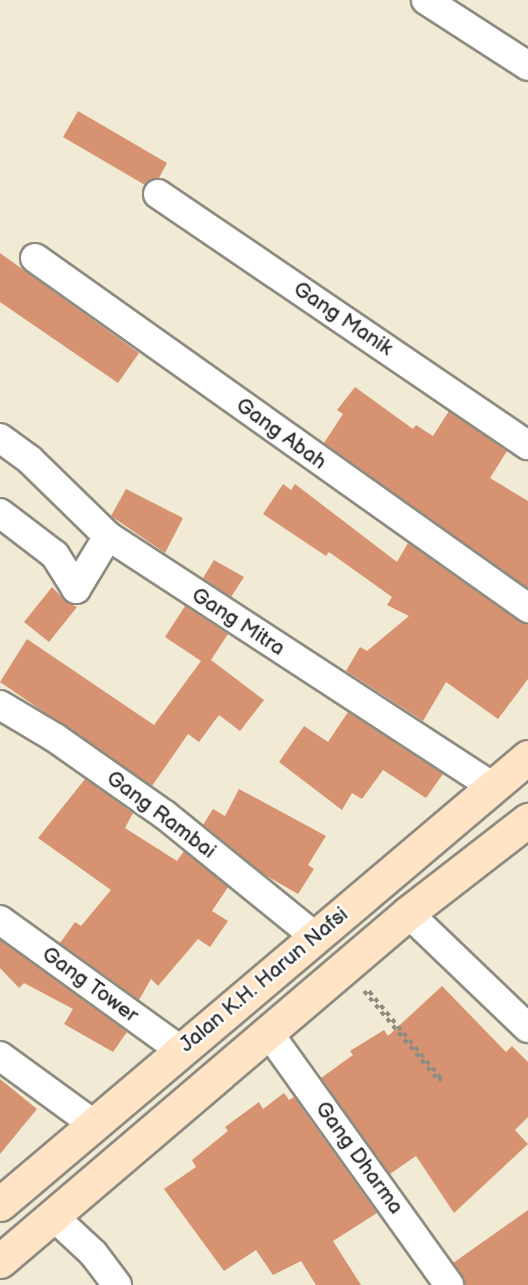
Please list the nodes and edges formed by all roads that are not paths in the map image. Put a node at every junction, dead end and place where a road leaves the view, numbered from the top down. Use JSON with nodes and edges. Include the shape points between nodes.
{"nodes":[{"id":1,"x":426,"y":0,"type":"edge"},
{"id":2,"x":528,"y":66,"type":"edge"},
{"id":3,"x":158,"y":194,"type":"dead end"},
{"id":4,"x":35,"y":258,"type":"dead end"},
{"id":5,"x":0,"y":438,"type":"edge"},
{"id":6,"x":528,"y":445,"type":"edge"},
{"id":7,"x":0,"y":513,"type":"edge"},
{"id":8,"x":108,"y":536,"type":"junction"},
{"id":9,"x":528,"y":608,"type":"edge"},
{"id":10,"x":0,"y":705,"type":"edge"},
{"id":11,"x":528,"y":757,"type":"edge"},
{"id":12,"x":492,"y":786,"type":"junction"},
{"id":13,"x":528,"y":820,"type":"edge"},
{"id":14,"x":422,"y":848,"type":"junction"},
{"id":15,"x":452,"y":879,"type":"junction"},
{"id":16,"x":408,"y":913,"type":"junction"},
{"id":17,"x":0,"y":920,"type":"edge"},
{"id":18,"x":314,"y":936,"type":"junction"},
{"id":19,"x":528,"y":1028,"type":"edge"},
{"id":20,"x":268,"y":1032,"type":"junction"},
{"id":21,"x":180,"y":1050,"type":"junction"},
{"id":22,"x":0,"y":1056,"type":"edge"},
{"id":23,"x":92,"y":1123,"type":"junction"},
{"id":24,"x":0,"y":1204,"type":"edge"},
{"id":25,"x":53,"y":1216,"type":"junction"},
{"id":26,"x":0,"y":1261,"type":"edge"},
{"id":27,"x":117,"y":1285,"type":"edge"},
{"id":28,"x":449,"y":1285,"type":"edge"}],
"edges":[{"from":1,"to":2,"type":"street"},
{"from":3,"to":6,"type":"street","name":"Gang Manik"},
{"from":4,"to":9,"type":"street","name":"Gang Abah"},
{"from":5,"to":8,"type":"street","name":"Gang Mitra","via":[[30,460]]},
{"from":7,"to":8,"type":"street","via":[[55,555],[76,589]]},
{"from":8,"to":12,"type":"street","name":"Gang Mitra"},
{"from":10,"to":18,"type":"street","name":"Gang Rambai","via":[[54,737],[165,815]]},
{"from":11,"to":12,"type":"main road","name":"Jalan K.H. Harun Nafsi"},
{"from":12,"to":14,"type":"main road","name":"Jalan K.H. Harun Nafsi"},
{"from":13,"to":15,"type":"main road","name":"Jalan K.H. Harun Nafsi"},
{"from":14,"to":15,"type":"main road"},
{"from":14,"to":18,"type":"main road","name":"Jalan K.H. Harun Nafsi"},
{"from":15,"to":16,"type":"main road","name":"Jalan K.H. Harun Nafsi"},
{"from":16,"to":19,"type":"street"},
{"from":16,"to":20,"type":"main road","name":"Jalan K.H. Harun Nafsi"},
{"from":17,"to":21,"type":"street","name":"Gang Tower"},
{"from":18,"to":21,"type":"main road","name":"Jalan K.H. Harun Nafsi"},
{"from":20,"to":25,"type":"main road","name":"Jalan K.H. Harun Nafsi"},
{"from":20,"to":28,"type":"street","name":"Gang Dharma"},
{"from":21,"to":23,"type":"main road","name":"Jalan K.H. Harun Nafsi"},
{"from":22,"to":23,"type":"street"},
{"from":23,"to":24,"type":"main road","name":"Jalan K.H. Harun Nafsi"},
{"from":25,"to":26,"type":"main road","name":"Jalan K.H. Harun Nafsi"},
{"from":25,"to":27,"type":"street","via":[[93,1253]]}]}
